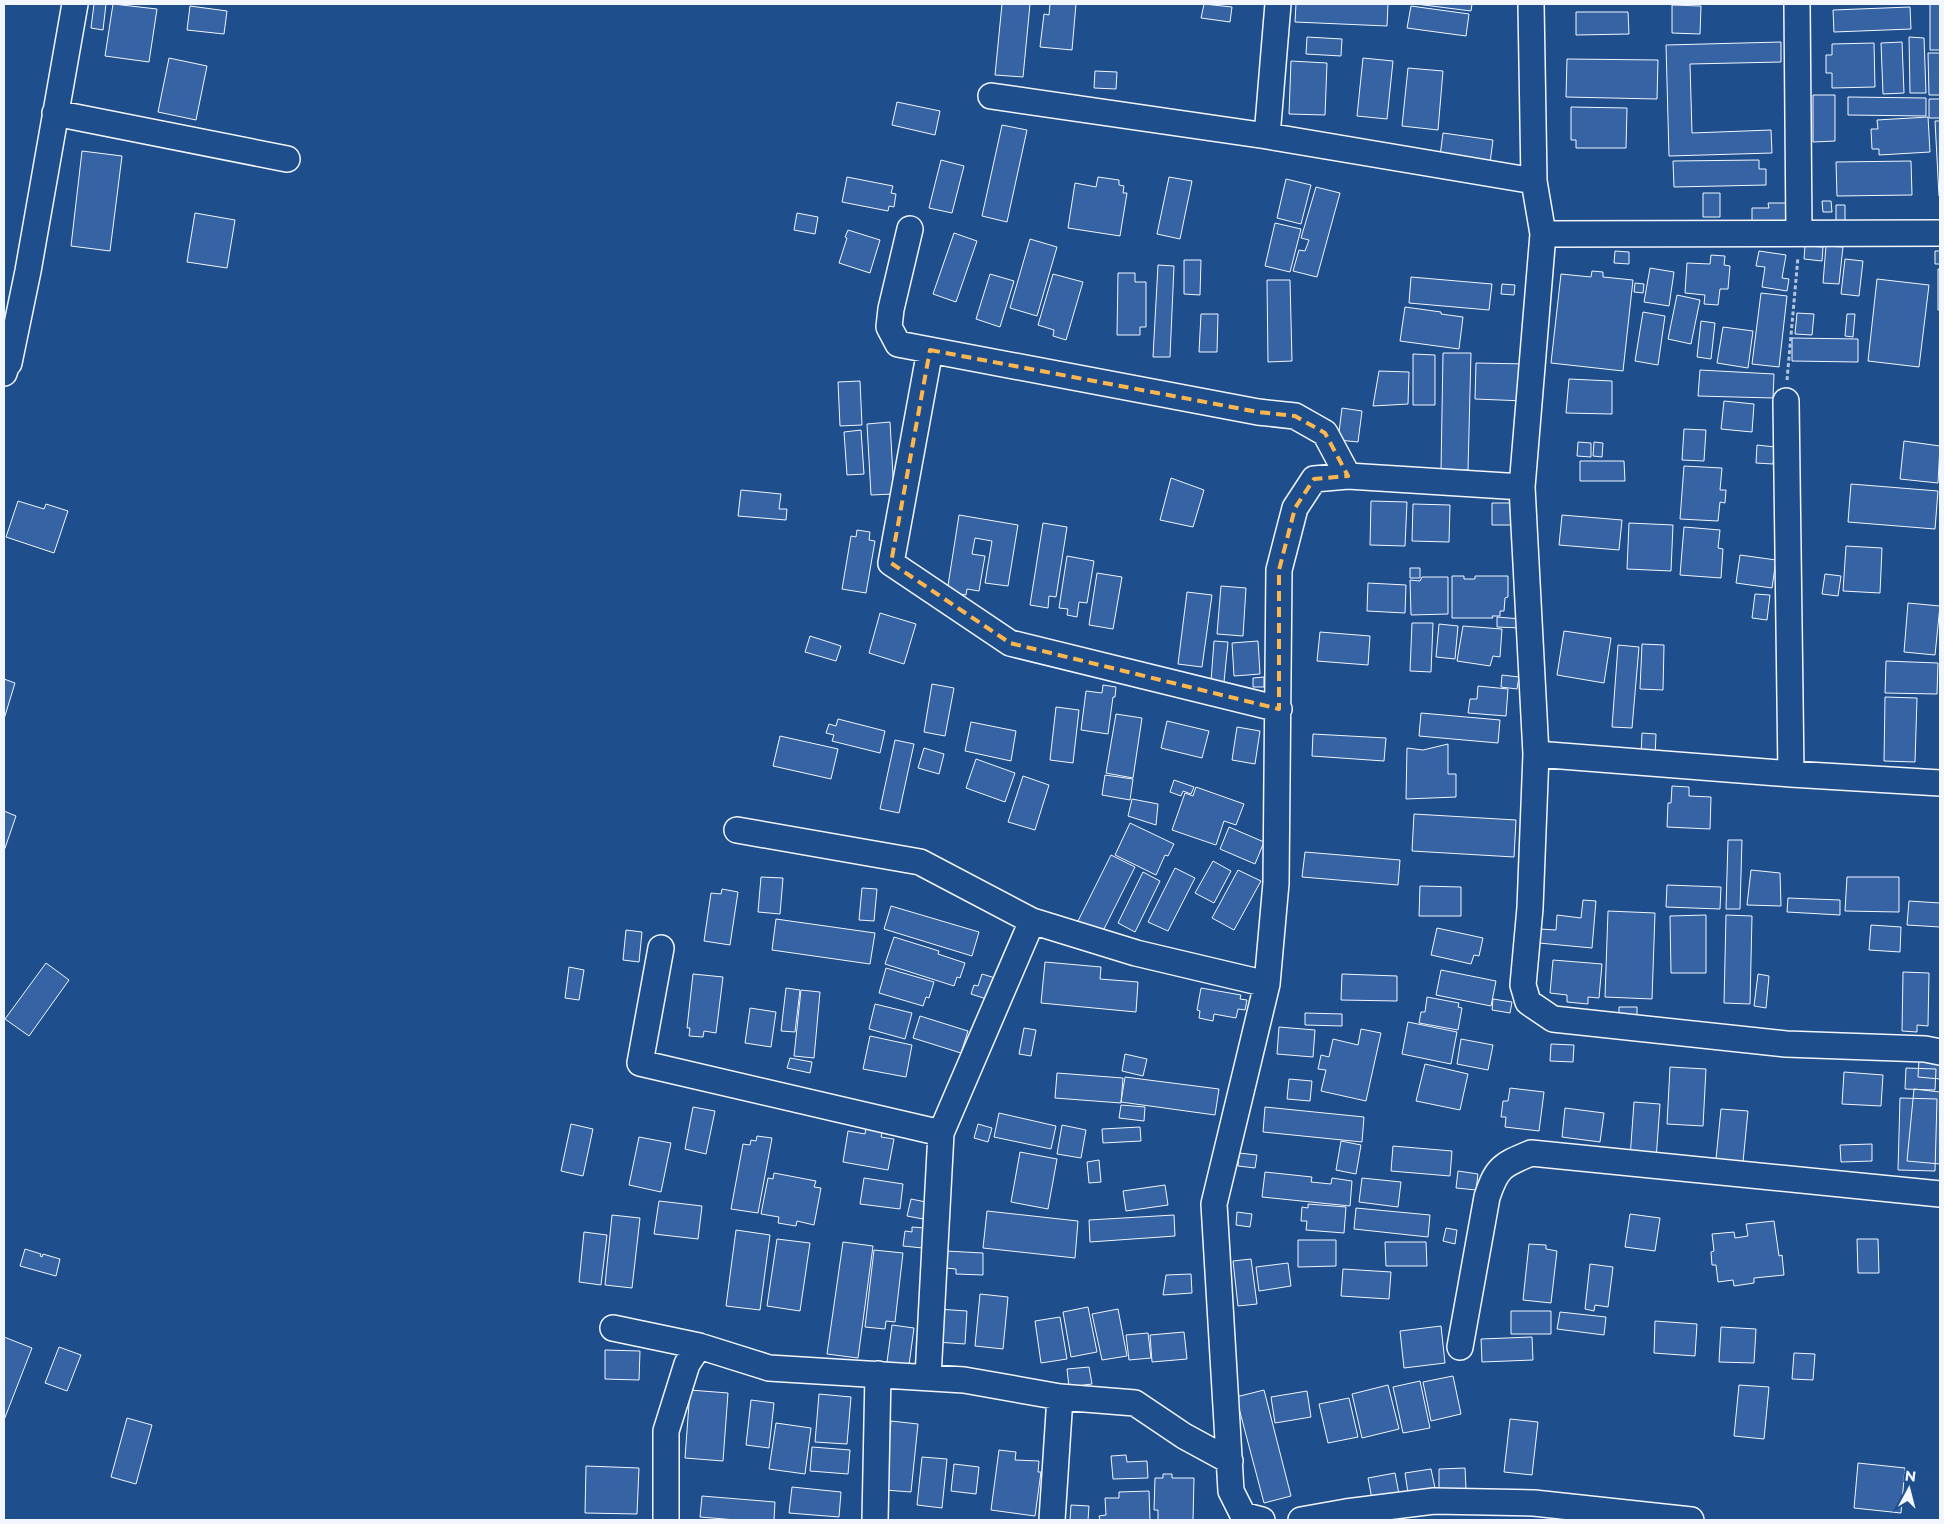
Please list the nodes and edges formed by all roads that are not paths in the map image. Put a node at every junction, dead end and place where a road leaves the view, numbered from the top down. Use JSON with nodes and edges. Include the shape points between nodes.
{"nodes":[{"id":1,"x":75,"y":4,"type":"edge"},
{"id":2,"x":1278,"y":4,"type":"edge"},
{"id":3,"x":1531,"y":4,"type":"edge"},
{"id":4,"x":1797,"y":4,"type":"edge"},
{"id":5,"x":991,"y":96,"type":"dead end"},
{"id":6,"x":55,"y":113,"type":"junction"},
{"id":7,"x":1267,"y":136,"type":"junction"},
{"id":8,"x":287,"y":159,"type":"dead end"},
{"id":9,"x":1534,"y":181,"type":"junction"},
{"id":10,"x":910,"y":229,"type":"dead end"},
{"id":11,"x":1800,"y":233,"type":"junction"},
{"id":12,"x":1940,"y":233,"type":"edge"},
{"id":13,"x":1543,"y":234,"type":"junction"},
{"id":14,"x":930,"y":350,"type":"junction"},
{"id":15,"x":5,"y":366,"type":"edge"},
{"id":16,"x":1786,"y":400,"type":"road end"},
{"id":17,"x":1348,"y":476,"type":"junction"},
{"id":18,"x":1522,"y":487,"type":"junction"},
{"id":19,"x":1279,"y":709,"type":"junction"},
{"id":20,"x":1536,"y":754,"type":"junction"},
{"id":21,"x":1791,"y":774,"type":"junction"},
{"id":22,"x":1940,"y":783,"type":"edge"},
{"id":23,"x":736,"y":830,"type":"dead end"},
{"id":24,"x":1032,"y":921,"type":"junction"},
{"id":25,"x":661,"y":948,"type":"dead end"},
{"id":26,"x":1267,"y":984,"type":"junction"},
{"id":27,"x":1940,"y":1052,"type":"edge"},
{"id":28,"x":941,"y":1133,"type":"junction"},
{"id":29,"x":1940,"y":1194,"type":"edge"},
{"id":30,"x":613,"y":1328,"type":"dead end"},
{"id":31,"x":699,"y":1346,"type":"junction"},
{"id":32,"x":1460,"y":1347,"type":"dead end"},
{"id":33,"x":878,"y":1374,"type":"junction"},
{"id":34,"x":928,"y":1377,"type":"junction"},
{"id":35,"x":1060,"y":1397,"type":"junction"},
{"id":36,"x":1230,"y":1461,"type":"junction"},
{"id":37,"x":1533,"y":1512,"type":"edge"},
{"id":38,"x":666,"y":1520,"type":"edge"},
{"id":39,"x":875,"y":1520,"type":"edge"},
{"id":40,"x":1052,"y":1520,"type":"edge"},
{"id":41,"x":1262,"y":1520,"type":"edge"},
{"id":42,"x":1301,"y":1520,"type":"edge"},
{"id":43,"x":1691,"y":1520,"type":"edge"}],
"edges":[{"from":1,"to":6,"type":"street"},
{"from":2,"to":7,"type":"street"},
{"from":3,"to":9,"type":"street"},
{"from":4,"to":11,"type":"street"},
{"from":5,"to":7,"type":"street"},
{"from":6,"to":8,"type":"street"},
{"from":6,"to":15,"type":"street","via":[[28,271]]},
{"from":7,"to":9,"type":"street"},
{"from":9,"to":13,"type":"street"},
{"from":10,"to":14,"type":"street","via":[[889,327],[898,344]]},
{"from":11,"to":12,"type":"street"},
{"from":11,"to":13,"type":"street"},
{"from":13,"to":18,"type":"street"},
{"from":14,"to":17,"type":"street","via":[[1295,416],[1325,433]]},
{"from":14,"to":19,"type":"street","via":[[891,563],[1010,643]]},
{"from":16,"to":21,"type":"street"},
{"from":17,"to":18,"type":"street"},
{"from":17,"to":19,"type":"street","via":[[1314,479],[1295,508],[1279,570]]},
{"from":18,"to":20,"type":"street"},
{"from":19,"to":26,"type":"street","via":[[1276,883]]},
{"from":20,"to":21,"type":"street"},
{"from":20,"to":27,"type":"street","via":[[1530,908],[1523,985],[1528,1002],[1553,1019],[1786,1044]]},
{"from":21,"to":22,"type":"street"},
{"from":23,"to":24,"type":"street","via":[[920,862]]},
{"from":24,"to":26,"type":"street","via":[[1136,953]]},
{"from":24,"to":28,"type":"street"},
{"from":25,"to":28,"type":"street","via":[[640,1063]]},
{"from":26,"to":36,"type":"street","via":[[1214,1204]]},
{"from":28,"to":34,"type":"street"},
{"from":29,"to":32,"type":"street","via":[[1531,1154],[1509,1162],[1494,1176],[1487,1197]]},
{"from":30,"to":31,"type":"street"},
{"from":31,"to":33,"type":"street","via":[[769,1368]]},
{"from":31,"to":38,"type":"street","via":[[687,1364],[666,1431]]},
{"from":33,"to":34,"type":"street"},
{"from":33,"to":39,"type":"street"},
{"from":34,"to":35,"type":"street"},
{"from":35,"to":36,"type":"street","via":[[1136,1403],[1184,1436]]},
{"from":35,"to":40,"type":"street"},
{"from":36,"to":41,"type":"street","via":[[1231,1491],[1243,1515]]},
{"from":37,"to":42,"type":"street","via":[[1434,1501]]},
{"from":37,"to":43,"type":"street"}]}
